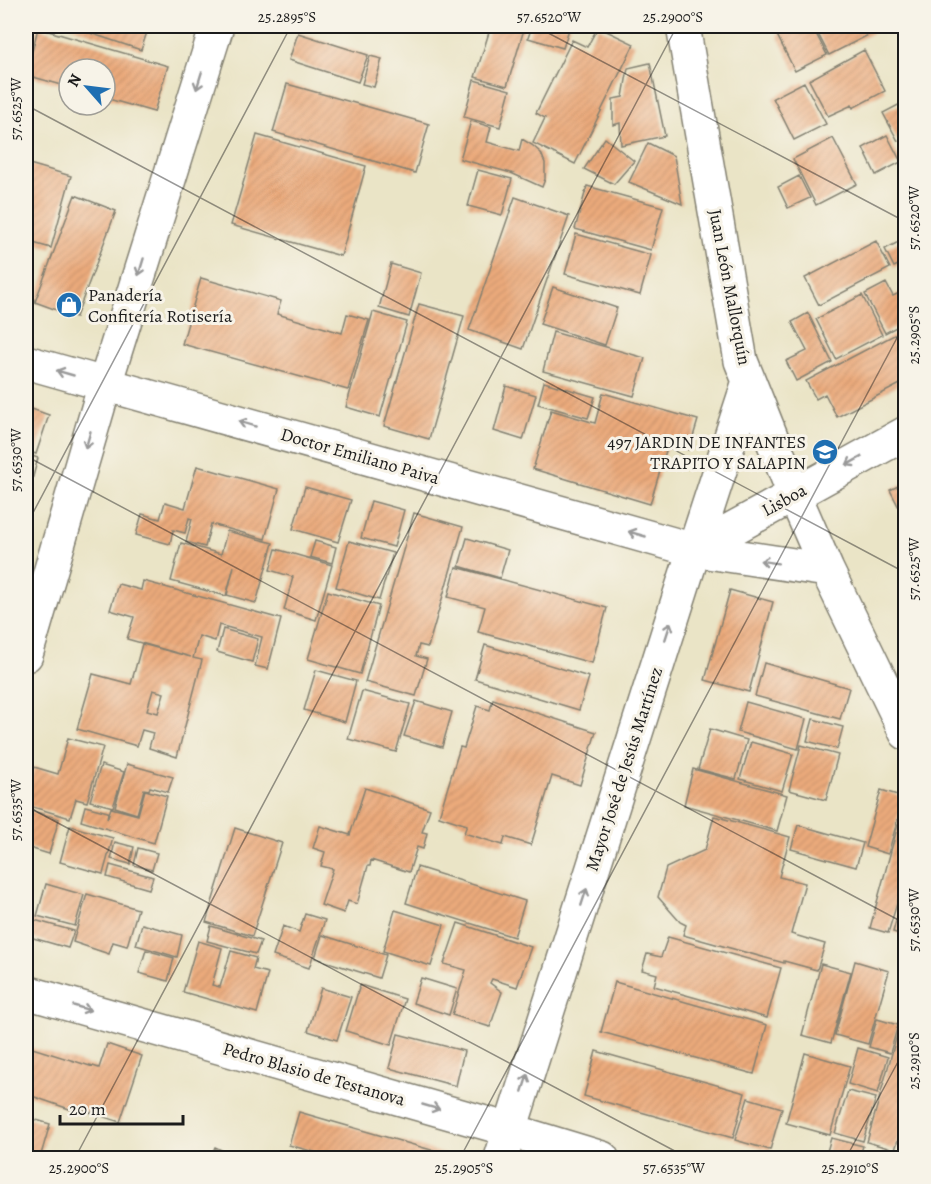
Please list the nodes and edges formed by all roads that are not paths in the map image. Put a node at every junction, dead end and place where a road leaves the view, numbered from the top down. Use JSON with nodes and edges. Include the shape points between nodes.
{"nodes":[{"id":1,"x":217,"y":26,"type":"edge"},
{"id":2,"x":683,"y":26,"type":"edge"},
{"id":3,"x":26,"y":362,"type":"edge"},
{"id":4,"x":749,"y":381,"type":"junction"},
{"id":5,"x":105,"y":384,"type":"junction"},
{"id":6,"x":906,"y":433,"type":"edge"},
{"id":7,"x":794,"y":494,"type":"junction"},
{"id":8,"x":694,"y":550,"type":"junction"},
{"id":9,"x":827,"y":570,"type":"junction"},
{"id":10,"x":26,"y":655,"type":"edge"},
{"id":11,"x":906,"y":733,"type":"edge"},
{"id":12,"x":26,"y":992,"type":"edge"},
{"id":13,"x":506,"y":1144,"type":"edge"},
{"id":14,"x":603,"y":1158,"type":"edge"}],
"edges":[{"from":1,"to":5,"type":"street","one_way":true},
{"from":2,"to":4,"type":"street","name":"Juan León Mallorquín","via":[[741,361]]},
{"from":5,"to":3,"type":"street","name":"Doctor Emiliano Paiva","one_way":true},
{"from":4,"to":7,"type":"street","name":"Juan León Mallorquín"},
{"from":4,"to":8,"type":"street","name":"Mayor José de Jesús Martínez"},
{"from":8,"to":5,"type":"street","name":"Doctor Emiliano Paiva","one_way":true},
{"from":5,"to":10,"type":"street","one_way":true},
{"from":6,"to":7,"type":"street","name":"Lisboa","one_way":true},
{"from":7,"to":8,"type":"street","name":"Lisboa"},
{"from":7,"to":9,"type":"street","name":"Juan León Mallorquín"},
{"from":9,"to":8,"type":"street","name":"Doctor Emiliano Paiva","one_way":true},
{"from":13,"to":8,"type":"street","name":"Mayor José de Jesús Martínez","one_way":true},
{"from":9,"to":11,"type":"street","name":"Juan León Mallorquín"},
{"from":12,"to":13,"type":"street","name":"Pedro Blasio de Testanova","one_way":true},
{"from":13,"to":14,"type":"street","name":"Pedro Blasio de Testanova"}]}
